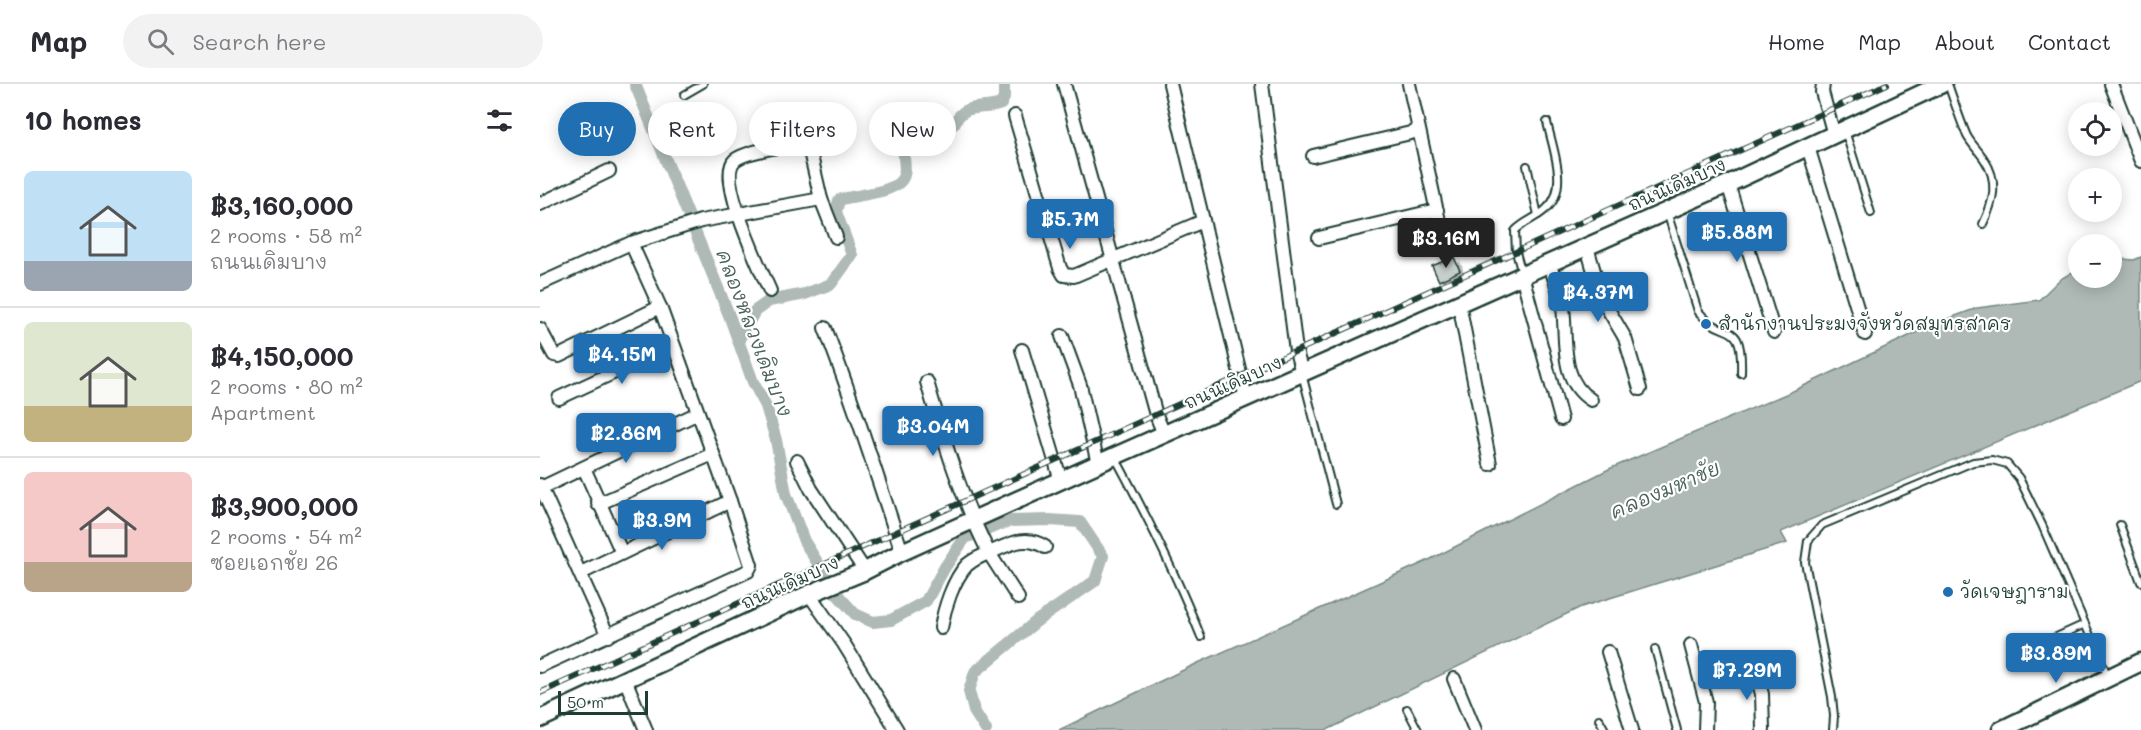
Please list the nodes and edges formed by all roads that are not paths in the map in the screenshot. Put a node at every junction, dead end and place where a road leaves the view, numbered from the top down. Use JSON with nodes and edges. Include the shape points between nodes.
{"nodes":[{"id":1,"x":703,"y":84,"type":"edge"},
{"id":2,"x":1064,"y":84,"type":"edge"},
{"id":3,"x":1170,"y":84,"type":"edge"},
{"id":4,"x":1262,"y":84,"type":"edge"},
{"id":5,"x":1408,"y":84,"type":"edge"},
{"id":6,"x":1823,"y":84,"type":"edge"},
{"id":7,"x":1942,"y":84,"type":"edge"},
{"id":8,"x":1948,"y":84,"type":"edge"},
{"id":9,"x":2111,"y":84,"type":"edge"},
{"id":10,"x":684,"y":94,"type":"dead end"},
{"id":11,"x":1015,"y":116,"type":"dead end"},
{"id":12,"x":1547,"y":122,"type":"dead end"},
{"id":13,"x":1419,"y":131,"type":"junction"},
{"id":14,"x":1839,"y":132,"type":"junction"},
{"id":15,"x":1808,"y":147,"type":"junction"},
{"id":16,"x":750,"y":156,"type":"edge"},
{"id":17,"x":811,"y":156,"type":"edge"},
{"id":18,"x":1314,"y":156,"type":"dead end"},
{"id":19,"x":2141,"y":161,"type":"edge"},
{"id":20,"x":1527,"y":166,"type":"dead end"},
{"id":21,"x":609,"y":171,"type":"dead end"},
{"id":22,"x":1728,"y":184,"type":"junction"},
{"id":23,"x":821,"y":200,"type":"junction"},
{"id":24,"x":540,"y":204,"type":"edge"},
{"id":25,"x":1437,"y":210,"type":"junction"},
{"id":26,"x":1667,"y":211,"type":"junction"},
{"id":27,"x":1871,"y":213,"type":"dead end"},
{"id":28,"x":739,"y":215,"type":"junction"},
{"id":29,"x":1538,"y":215,"type":"junction"},
{"id":30,"x":1203,"y":221,"type":"junction"},
{"id":31,"x":1983,"y":224,"type":"dead end"},
{"id":32,"x":1441,"y":230,"type":"dead end"},
{"id":33,"x":836,"y":237,"type":"dead end"},
{"id":34,"x":1319,"y":238,"type":"dead end"},
{"id":35,"x":631,"y":243,"type":"junction"},
{"id":36,"x":1587,"y":247,"type":"junction"},
{"id":37,"x":1114,"y":258,"type":"junction"},
{"id":38,"x":1549,"y":263,"type":"junction"},
{"id":39,"x":1522,"y":275,"type":"junction"},
{"id":40,"x":540,"y":284,"type":"edge"},
{"id":41,"x":770,"y":291,"type":"dead end"},
{"id":42,"x":1459,"y":303,"type":"junction"},
{"id":43,"x":660,"y":307,"type":"junction"},
{"id":44,"x":825,"y":328,"type":"dead end"},
{"id":45,"x":540,"y":329,"type":"edge"},
{"id":46,"x":1774,"y":332,"type":"dead end"},
{"id":47,"x":1865,"y":334,"type":"dead end"},
{"id":48,"x":1062,"y":336,"type":"dead end"},
{"id":49,"x":673,"y":345,"type":"junction"},
{"id":50,"x":1022,"y":350,"type":"dead end"},
{"id":51,"x":1302,"y":373,"type":"junction"},
{"id":52,"x":1741,"y":373,"type":"dead end"},
{"id":53,"x":927,"y":382,"type":"dead end"},
{"id":54,"x":1640,"y":389,"type":"dead end"},
{"id":55,"x":559,"y":398,"type":"dead end"},
{"id":56,"x":1245,"y":398,"type":"junction"},
{"id":57,"x":1592,"y":400,"type":"dead end"},
{"id":58,"x":698,"y":412,"type":"junction"},
{"id":59,"x":1561,"y":419,"type":"dead end"},
{"id":60,"x":1164,"y":434,"type":"junction"},
{"id":61,"x":713,"y":454,"type":"junction"},
{"id":62,"x":1115,"y":456,"type":"junction"},
{"id":63,"x":797,"y":461,"type":"dead end"},
{"id":64,"x":1098,"y":464,"type":"junction"},
{"id":65,"x":1490,"y":465,"type":"dead end"},
{"id":66,"x":584,"y":468,"type":"junction"},
{"id":67,"x":1061,"y":481,"type":"junction"},
{"id":68,"x":541,"y":486,"type":"edge"},
{"id":69,"x":730,"y":501,"type":"junction"},
{"id":70,"x":598,"y":504,"type":"junction"},
{"id":71,"x":1336,"y":504,"type":"dead end"},
{"id":72,"x":972,"y":521,"type":"junction"},
{"id":73,"x":2120,"y":525,"type":"dead end"},
{"id":74,"x":1045,"y":546,"type":"dead end"},
{"id":75,"x":902,"y":552,"type":"junction"},
{"id":76,"x":988,"y":553,"type":"junction"},
{"id":77,"x":622,"y":554,"type":"junction"},
{"id":78,"x":865,"y":571,"type":"junction"},
{"id":79,"x":581,"y":573,"type":"junction"},
{"id":80,"x":2141,"y":582,"type":"edge"},
{"id":81,"x":809,"y":594,"type":"junction"},
{"id":82,"x":1018,"y":598,"type":"dead end"},
{"id":83,"x":2085,"y":624,"type":"junction"},
{"id":84,"x":941,"y":628,"type":"dead end"},
{"id":85,"x":608,"y":636,"type":"junction"},
{"id":86,"x":1201,"y":636,"type":"dead end"},
{"id":87,"x":2041,"y":644,"type":"dead end"},
{"id":88,"x":1691,"y":645,"type":"dead end"},
{"id":89,"x":1655,"y":650,"type":"dead end"},
{"id":90,"x":1608,"y":652,"type":"dead end"},
{"id":91,"x":540,"y":666,"type":"edge"},
{"id":92,"x":2133,"y":666,"type":"edge"},
{"id":93,"x":1754,"y":667,"type":"dead end"},
{"id":94,"x":2108,"y":678,"type":"junction"},
{"id":95,"x":625,"y":679,"type":"junction"},
{"id":96,"x":1454,"y":679,"type":"dead end"},
{"id":97,"x":1407,"y":709,"type":"dead end"},
{"id":98,"x":543,"y":718,"type":"edge"},
{"id":99,"x":1599,"y":718,"type":"dead end"},
{"id":100,"x":2005,"y":729,"type":"edge"},
{"id":101,"x":556,"y":730,"type":"edge"},
{"id":102,"x":646,"y":730,"type":"edge"},
{"id":103,"x":897,"y":730,"type":"edge"},
{"id":104,"x":1418,"y":730,"type":"edge"},
{"id":105,"x":1476,"y":730,"type":"edge"},
{"id":106,"x":1605,"y":730,"type":"edge"},
{"id":107,"x":1632,"y":730,"type":"edge"},
{"id":108,"x":1677,"y":730,"type":"edge"},
{"id":109,"x":1705,"y":730,"type":"edge"},
{"id":110,"x":1763,"y":730,"type":"edge"},
{"id":111,"x":1833,"y":730,"type":"edge"}],
"edges":[{"from":1,"to":10,"type":"lane"},
{"from":2,"to":37,"type":"street"},
{"from":3,"to":30,"type":"street"},
{"from":4,"to":51,"type":"street"},
{"from":5,"to":13,"type":"street"},
{"from":6,"to":14,"type":"street","via":[[1822,92]]},
{"from":7,"to":14,"type":"street","name":"ถนนเดิมบาง"},
{"from":8,"to":31,"type":"lane","via":[[1967,136],[1993,176],[1992,204]]},
{"from":9,"to":19,"type":"street"},
{"from":11,"to":37,"type":"street","via":[[1062,273],[1074,276]]},
{"from":12,"to":29,"type":"lane","via":[[1558,184],[1553,201]]},
{"from":13,"to":18,"type":"street"},
{"from":13,"to":25,"type":"street"},
{"from":14,"to":15,"type":"street","name":"ถนนเดิมบาง"},
{"from":14,"to":27,"type":"lane"},
{"from":15,"to":22,"type":"street","name":"ถนนเดิมบาง"},
{"from":15,"to":47,"type":"street"},
{"from":16,"to":28,"type":"street","via":[[735,161],[729,170]]},
{"from":17,"to":23,"type":"street"},
{"from":20,"to":29,"type":"lane"},
{"from":21,"to":24,"type":"street"},
{"from":22,"to":26,"type":"street","name":"ถนนเดิมบาง"},
{"from":22,"to":46,"type":"street"},
{"from":23,"to":28,"type":"street"},
{"from":23,"to":33,"type":"street"},
{"from":25,"to":32,"type":"street"},
{"from":25,"to":34,"type":"street"},
{"from":26,"to":36,"type":"street","name":"ถนนเดิมบาง"},
{"from":26,"to":52,"type":"lane","via":[[1698,311],[1705,320],[1735,335],[1740,343]]},
{"from":28,"to":35,"type":"street","via":[[701,221]]},
{"from":28,"to":41,"type":"street"},
{"from":29,"to":39,"type":"lane","via":[[1515,231]]},
{"from":30,"to":37,"type":"street"},
{"from":30,"to":56,"type":"street"},
{"from":35,"to":40,"type":"street"},
{"from":35,"to":43,"type":"street"},
{"from":36,"to":38,"type":"street","name":"ถนนเดิมบาง"},
{"from":36,"to":54,"type":"street","via":[[1602,299],[1625,338]]},
{"from":37,"to":60,"type":"street"},
{"from":38,"to":39,"type":"street","name":"ถนนเดิมบาง"},
{"from":38,"to":57,"type":"street","via":[[1562,305],[1571,376],[1581,393]]},
{"from":39,"to":42,"type":"street","name":"ถนนเดิมบาง"},
{"from":39,"to":59,"type":"street"},
{"from":42,"to":51,"type":"street","name":"ถนนเดิมบาง"},
{"from":42,"to":65,"type":"street"},
{"from":43,"to":45,"type":"street","via":[[559,356],[554,355]]},
{"from":43,"to":49,"type":"street"},
{"from":44,"to":75,"type":"street"},
{"from":48,"to":64,"type":"street","via":[[1080,385]]},
{"from":49,"to":55,"type":"street"},
{"from":49,"to":58,"type":"street"},
{"from":50,"to":67,"type":"street"},
{"from":51,"to":56,"type":"street","name":"ถนนเดิมบาง"},
{"from":51,"to":71,"type":"lane"},
{"from":53,"to":72,"type":"street"},
{"from":56,"to":60,"type":"street","name":"ถนนเดิมบาง"},
{"from":58,"to":61,"type":"street"},
{"from":58,"to":66,"type":"street"},
{"from":60,"to":62,"type":"street","name":"ถนนเดิมบาง"},
{"from":61,"to":69,"type":"street"},
{"from":61,"to":70,"type":"street"},
{"from":62,"to":64,"type":"street","name":"ถนนเดิมบาง"},
{"from":62,"to":86,"type":"lane","via":[[1166,554]]},
{"from":63,"to":78,"type":"street"},
{"from":64,"to":67,"type":"street","name":"ถนนเดิมบาง"},
{"from":66,"to":68,"type":"street"},
{"from":66,"to":70,"type":"street"},
{"from":67,"to":72,"type":"street","name":"ถนนเดิมบาง"},
{"from":68,"to":79,"type":"street"},
{"from":69,"to":77,"type":"street"},
{"from":69,"to":85,"type":"street","via":[[752,561],[748,571]]},
{"from":70,"to":77,"type":"street"},
{"from":72,"to":75,"type":"street","name":"ถนนเดิมบาง"},
{"from":72,"to":76,"type":"street"},
{"from":73,"to":80,"type":"lane"},
{"from":74,"to":76,"type":"street","via":[[1023,540]]},
{"from":75,"to":78,"type":"street","name":"ถนนเดิมบาง"},
{"from":76,"to":82,"type":"street"},
{"from":76,"to":84,"type":"street","via":[[968,565],[959,576]]},
{"from":77,"to":79,"type":"street"},
{"from":78,"to":81,"type":"street","name":"ถนนเดิมบาง"},
{"from":79,"to":85,"type":"street"},
{"from":81,"to":95,"type":"street","name":"ถนนเดิมบาง"},
{"from":81,"to":103,"type":"street"},
{"from":83,"to":87,"type":"lane"},
{"from":83,"to":94,"type":"lane"},
{"from":83,"to":111,"type":"lane","via":[[2028,496],[2007,465],[1992,460],[1973,462],[1822,525],[1808,541],[1805,562],[1832,697]]},
{"from":85,"to":91,"type":"street"},
{"from":88,"to":109,"type":"street","via":[[1706,702]]},
{"from":89,"to":108,"type":"lane"},
{"from":90,"to":107,"type":"street"},
{"from":92,"to":94,"type":"street"},
{"from":93,"to":110,"type":"street","via":[[1762,694]]},
{"from":94,"to":100,"type":"street"},
{"from":95,"to":98,"type":"street","name":"ถนนเดิมบาง"},
{"from":95,"to":102,"type":"street"},
{"from":96,"to":105,"type":"street"},
{"from":97,"to":104,"type":"lane"},
{"from":98,"to":101,"type":"street"},
{"from":99,"to":106,"type":"lane"}]}
